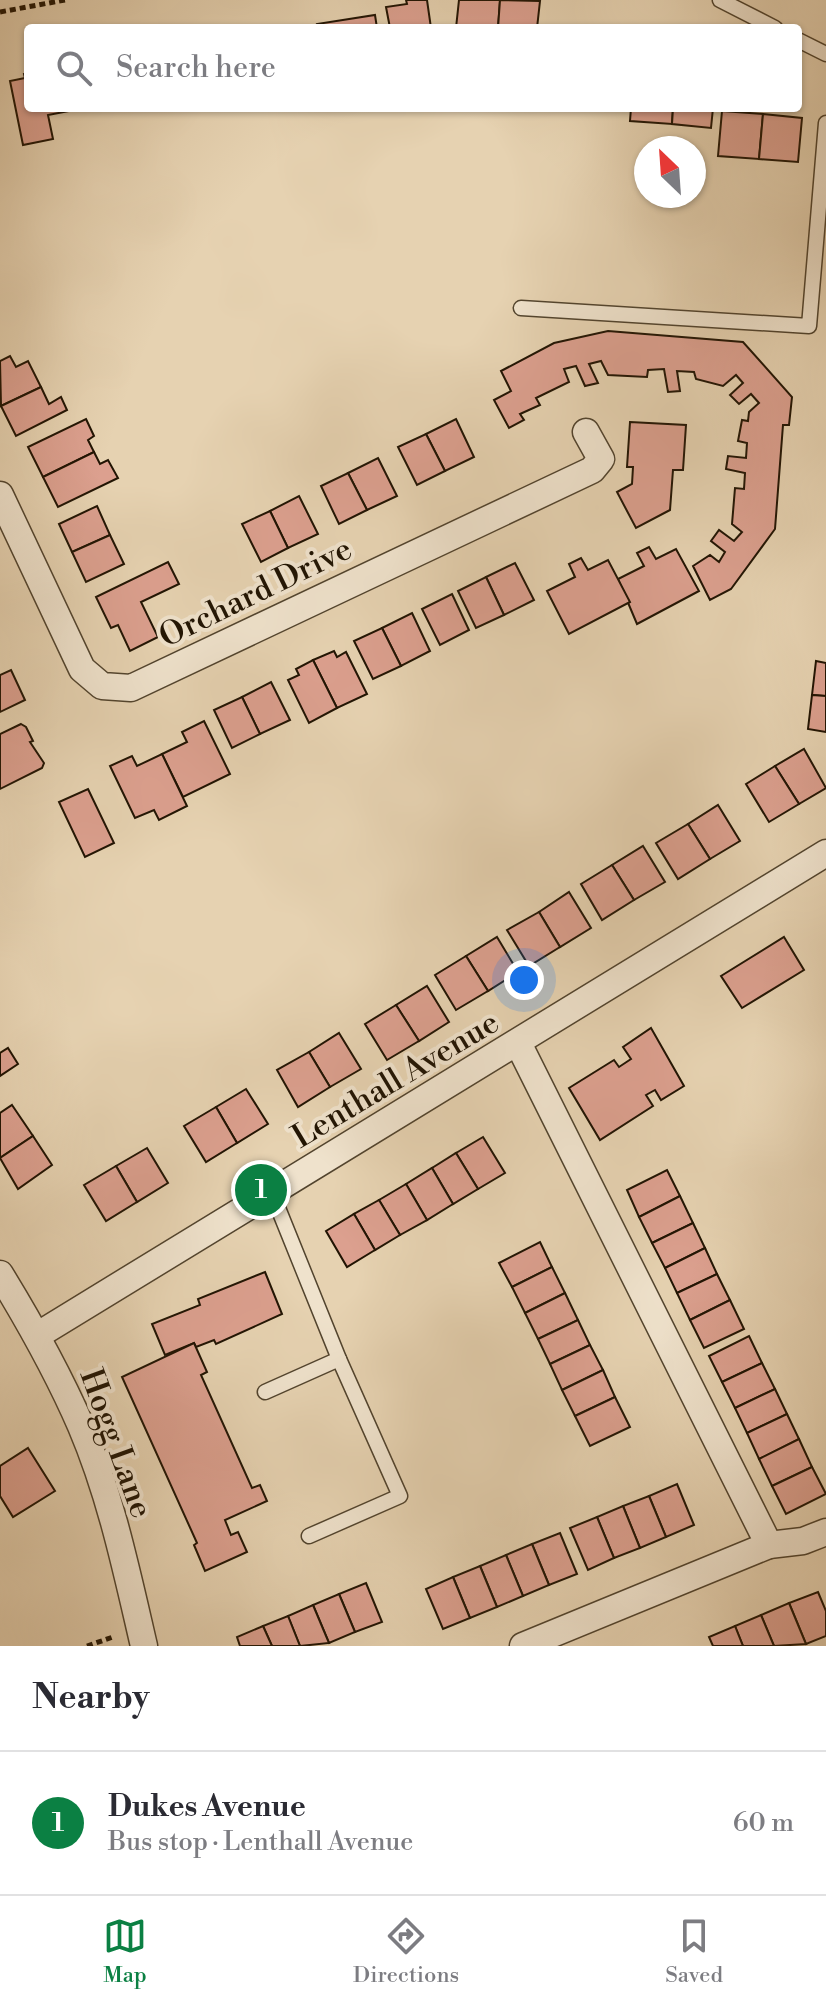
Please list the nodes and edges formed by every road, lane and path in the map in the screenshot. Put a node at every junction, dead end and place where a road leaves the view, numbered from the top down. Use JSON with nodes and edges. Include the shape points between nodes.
{"nodes":[{"id":1,"x":65,"y":0,"type":"edge"},
{"id":2,"x":720,"y":0,"type":"edge"},
{"id":3,"x":0,"y":12,"type":"edge"},
{"id":4,"x":767,"y":24,"type":"edge"},
{"id":5,"x":802,"y":42,"type":"edge"},
{"id":6,"x":826,"y":54,"type":"edge"},
{"id":7,"x":826,"y":123,"type":"edge"},
{"id":8,"x":521,"y":308,"type":"dead end"},
{"id":9,"x":586,"y":432,"type":"dead end"},
{"id":10,"x":0,"y":495,"type":"edge"},
{"id":11,"x":826,"y":853,"type":"edge"},
{"id":12,"x":518,"y":1043,"type":"junction"},
{"id":13,"x":272,"y":1193,"type":"junction"},
{"id":14,"x":0,"y":1274,"type":"edge"},
{"id":15,"x":38,"y":1335,"type":"junction"},
{"id":16,"x":339,"y":1359,"type":"junction"},
{"id":17,"x":265,"y":1392,"type":"dead end"},
{"id":18,"x":826,"y":1532,"type":"edge"},
{"id":19,"x":309,"y":1536,"type":"dead end"},
{"id":20,"x":769,"y":1545,"type":"junction"},
{"id":21,"x":144,"y":1646,"type":"edge"},
{"id":22,"x":523,"y":1646,"type":"edge"}],
"edges":[{"from":1,"to":3,"type":"path"},
{"from":2,"to":4,"type":"lane"},
{"from":5,"to":6,"type":"lane"},
{"from":7,"to":8,"type":"lane","via":[[809,326]]},
{"from":9,"to":10,"type":"street","name":"Orchard Drive","via":[[601,459],[592,470],[131,688],[102,686],[82,669]]},
{"from":11,"to":12,"type":"street","name":"Lenthall Avenue"},
{"from":12,"to":13,"type":"street","name":"Lenthall Avenue"},
{"from":12,"to":20,"type":"street"},
{"from":13,"to":15,"type":"street","name":"Lenthall Avenue"},
{"from":13,"to":16,"type":"lane"},
{"from":14,"to":15,"type":"street","name":"Hogg Lane"},
{"from":15,"to":21,"type":"street","name":"Hogg Lane","via":[[82,1428],[105,1495]]},
{"from":16,"to":17,"type":"lane"},
{"from":16,"to":19,"type":"lane","via":[[400,1496]]},
{"from":18,"to":20,"type":"street"},
{"from":20,"to":22,"type":"street"}]}
